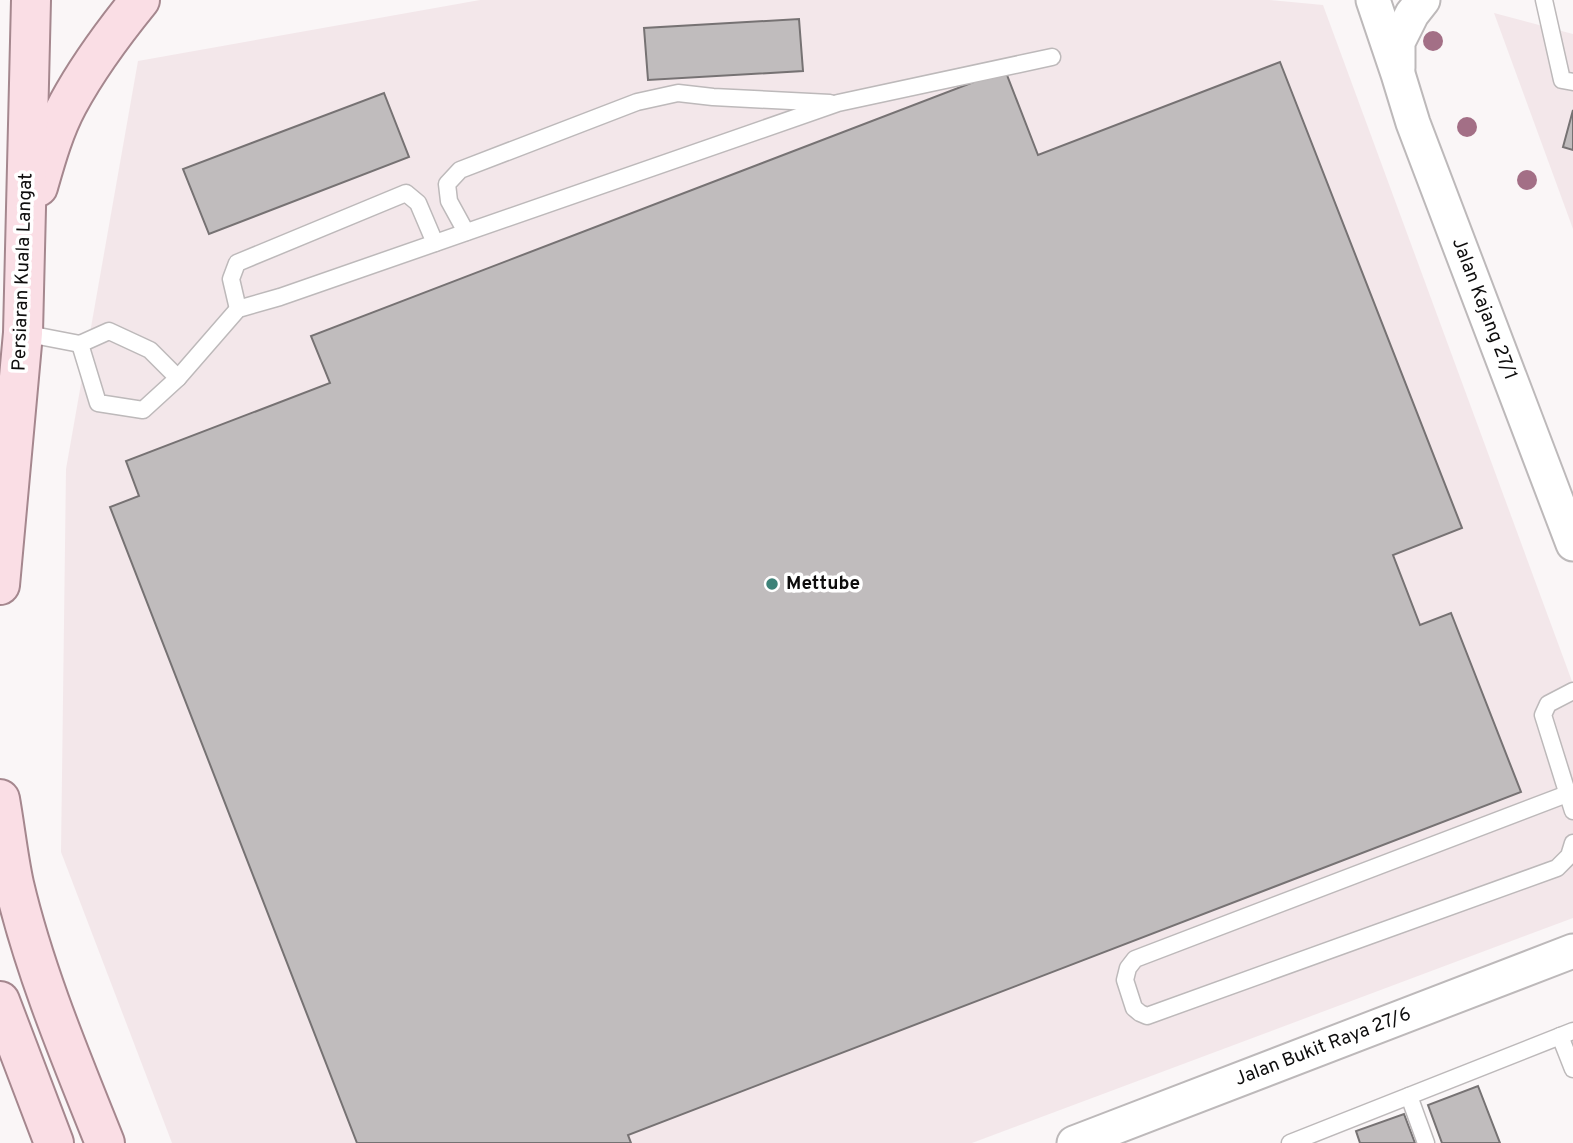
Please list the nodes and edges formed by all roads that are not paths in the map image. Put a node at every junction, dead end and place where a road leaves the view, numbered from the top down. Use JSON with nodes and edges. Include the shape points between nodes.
{"nodes":[{"id":1,"x":31,"y":0,"type":"edge"},
{"id":2,"x":140,"y":0,"type":"edge"},
{"id":3,"x":1373,"y":0,"type":"edge"},
{"id":4,"x":1423,"y":0,"type":"edge"},
{"id":5,"x":1544,"y":0,"type":"edge"},
{"id":6,"x":1052,"y":57,"type":"dead end"},
{"id":7,"x":1398,"y":74,"type":"junction"},
{"id":8,"x":1573,"y":82,"type":"edge"},
{"id":9,"x":838,"y":103,"type":"junction"},
{"id":10,"x":24,"y":232,"type":"junction"},
{"id":11,"x":466,"y":232,"type":"junction"},
{"id":12,"x":435,"y":243,"type":"junction"},
{"id":13,"x":238,"y":309,"type":"junction"},
{"id":14,"x":23,"y":333,"type":"junction"},
{"id":15,"x":80,"y":344,"type":"junction"},
{"id":16,"x":178,"y":378,"type":"junction"},
{"id":17,"x":1573,"y":544,"type":"edge"},
{"id":18,"x":0,"y":585,"type":"edge"},
{"id":19,"x":1573,"y":691,"type":"edge"},
{"id":20,"x":1567,"y":794,"type":"junction"},
{"id":21,"x":0,"y":799,"type":"edge"},
{"id":22,"x":1573,"y":811,"type":"edge"},
{"id":23,"x":1573,"y":843,"type":"edge"},
{"id":24,"x":1573,"y":951,"type":"edge"},
{"id":25,"x":5,"y":1014,"type":"edge"},
{"id":26,"x":54,"y":1014,"type":"junction"},
{"id":27,"x":1566,"y":1033,"type":"edge"},
{"id":28,"x":1573,"y":1069,"type":"edge"},
{"id":29,"x":1409,"y":1096,"type":"junction"},
{"id":30,"x":1314,"y":1139,"type":"edge"},
{"id":31,"x":54,"y":1143,"type":"edge"},
{"id":32,"x":106,"y":1143,"type":"edge"},
{"id":33,"x":1074,"y":1143,"type":"edge"},
{"id":34,"x":1290,"y":1143,"type":"edge"},
{"id":35,"x":1426,"y":1143,"type":"edge"}],
"edges":[{"from":1,"to":10,"type":"main road","name":"Persiaran Kuala Langat"},
{"from":2,"to":10,"type":"main road","via":[[68,105]]},
{"from":3,"to":7,"type":"street","name":"Jalan Kajang 27/1"},
{"from":4,"to":7,"type":"street","name":"Jalan Kajang 27/1","via":[[1398,42]]},
{"from":5,"to":8,"type":"lane","via":[[1562,80]]},
{"from":6,"to":9,"type":"lane"},
{"from":7,"to":17,"type":"street","name":"Jalan Kajang 27/1"},
{"from":9,"to":11,"type":"lane"},
{"from":9,"to":11,"type":"lane","via":[[678,93],[637,102],[460,170],[447,184],[449,201]]},
{"from":10,"to":14,"type":"main road","name":"Persiaran Kuala Langat"},
{"from":11,"to":12,"type":"lane"},
{"from":12,"to":13,"type":"lane"},
{"from":12,"to":13,"type":"lane","via":[[418,203],[406,193],[237,263],[231,279]]},
{"from":13,"to":16,"type":"lane"},
{"from":14,"to":15,"type":"lane"},
{"from":14,"to":18,"type":"main road","name":"Persiaran Kuala Langat"},
{"from":15,"to":16,"type":"lane","via":[[109,331],[150,350]]},
{"from":15,"to":16,"type":"lane","via":[[98,403],[143,410]]},
{"from":19,"to":20,"type":"lane","via":[[1548,704],[1543,715]]},
{"from":20,"to":22,"type":"lane"},
{"from":20,"to":23,"type":"lane","via":[[1135,959],[1125,980],[1134,1008],[1147,1016],[1558,868]]},
{"from":21,"to":26,"type":"main road","via":[[14,882]]},
{"from":24,"to":33,"type":"street","name":"Jalan Bukit Raya 27/6"},
{"from":25,"to":26,"type":"main road"},
{"from":25,"to":31,"type":"main road"},
{"from":26,"to":32,"type":"main road"},
{"from":27,"to":28,"type":"lane"},
{"from":27,"to":29,"type":"lane"},
{"from":29,"to":30,"type":"lane"},
{"from":29,"to":35,"type":"lane"},
{"from":30,"to":34,"type":"lane"}]}
